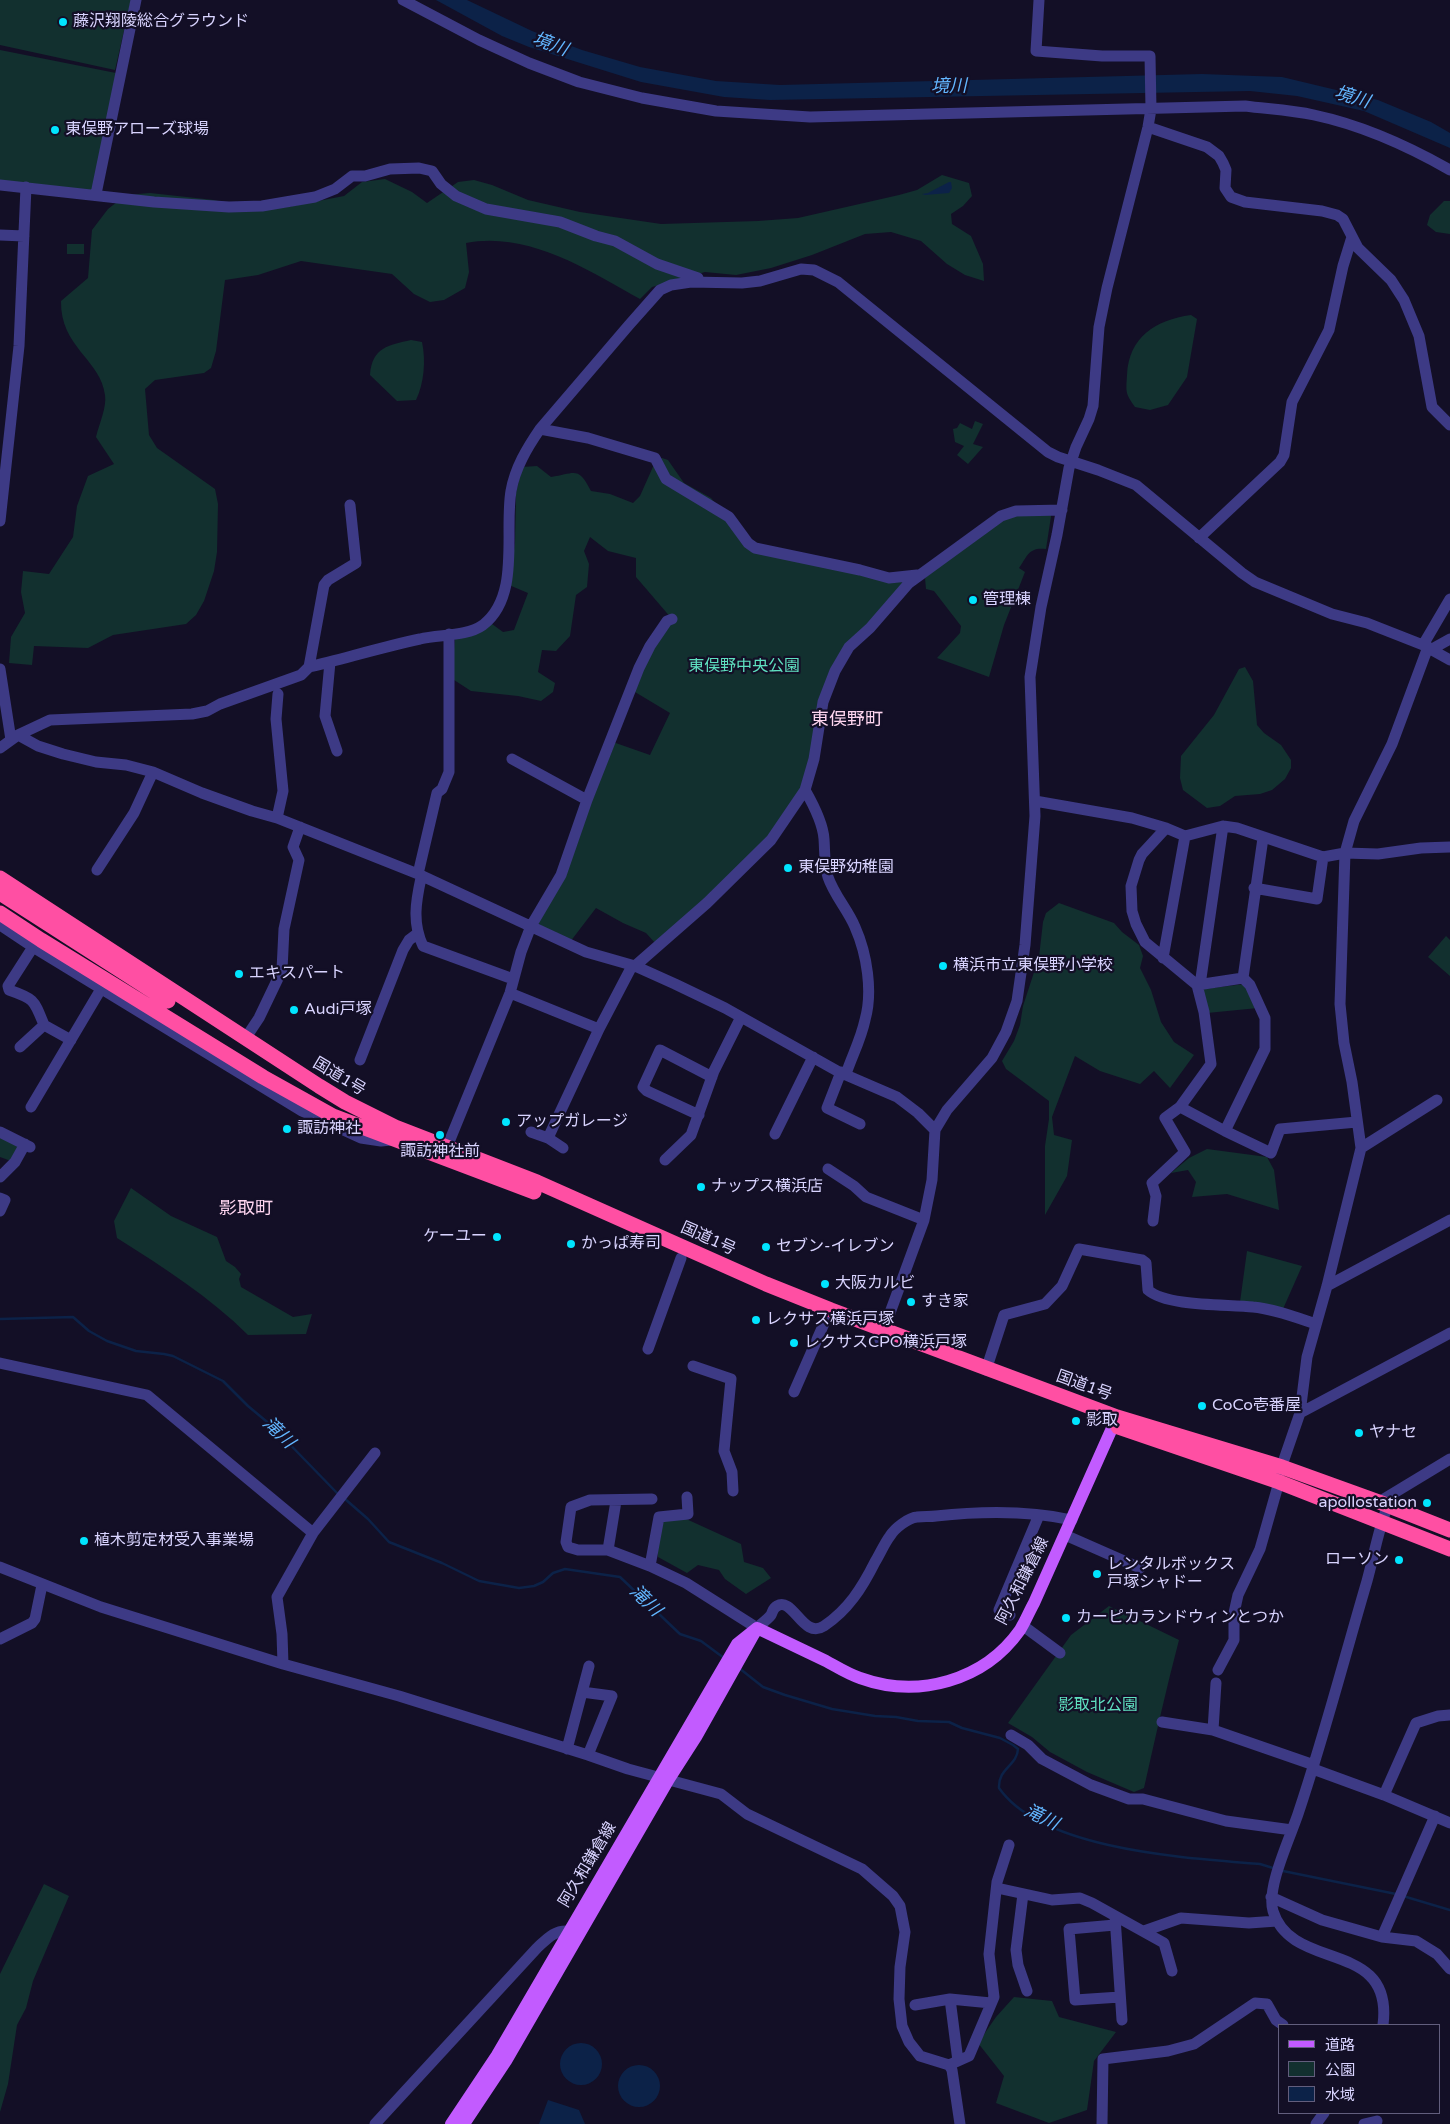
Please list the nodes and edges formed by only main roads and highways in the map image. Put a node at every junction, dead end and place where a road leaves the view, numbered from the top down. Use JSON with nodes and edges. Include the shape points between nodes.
{"nodes":[{"id":1,"x":0,"y":880,"type":"edge"},
{"id":2,"x":0,"y":893,"type":"edge"},
{"id":3,"x":0,"y":913,"type":"edge"},
{"id":4,"x":393,"y":1139,"type":"junction"},
{"id":5,"x":882,"y":1336,"type":"junction"},
{"id":6,"x":1115,"y":1421,"type":"junction"},
{"id":7,"x":1450,"y":1530,"type":"edge"},
{"id":8,"x":1450,"y":1549,"type":"edge"},
{"id":9,"x":664,"y":1779,"type":"junction"},
{"id":10,"x":451,"y":2124,"type":"edge"},
{"id":11,"x":464,"y":2124,"type":"edge"}],
"edges":[{"from":1,"to":5,"type":"highway","name":"国道1号","via":[[345,1102],[395,1128],[552,1189]]},
{"from":2,"to":4,"type":"highway","via":[[336,1108]]},
{"from":3,"to":4,"type":"highway","name":"国道1号","via":[[289,1093],[333,1116]]},
{"from":4,"to":5,"type":"highway","name":"国道1号","via":[[537,1193],[826,1319]]},
{"from":5,"to":6,"type":"highway","name":"国道1号"},
{"from":5,"to":6,"type":"highway","name":"国道1号","via":[[986,1370]]},
{"from":6,"to":7,"type":"highway","name":"国道1号","via":[[1282,1467]]},
{"from":6,"to":8,"type":"highway","name":"国道1号"},
{"from":6,"to":9,"type":"main road","name":"阿久和鎌倉線","via":[[1022,1625],[984,1666],[942,1683],[903,1688],[886,1686],[859,1678],[757,1628],[696,1737]]},
{"from":9,"to":10,"type":"main road","name":"阿久和鎌倉線","via":[[568,1931],[497,2055]]},
{"from":9,"to":11,"type":"main road","name":"阿久和鎌倉線","via":[[506,2061]]}]}
